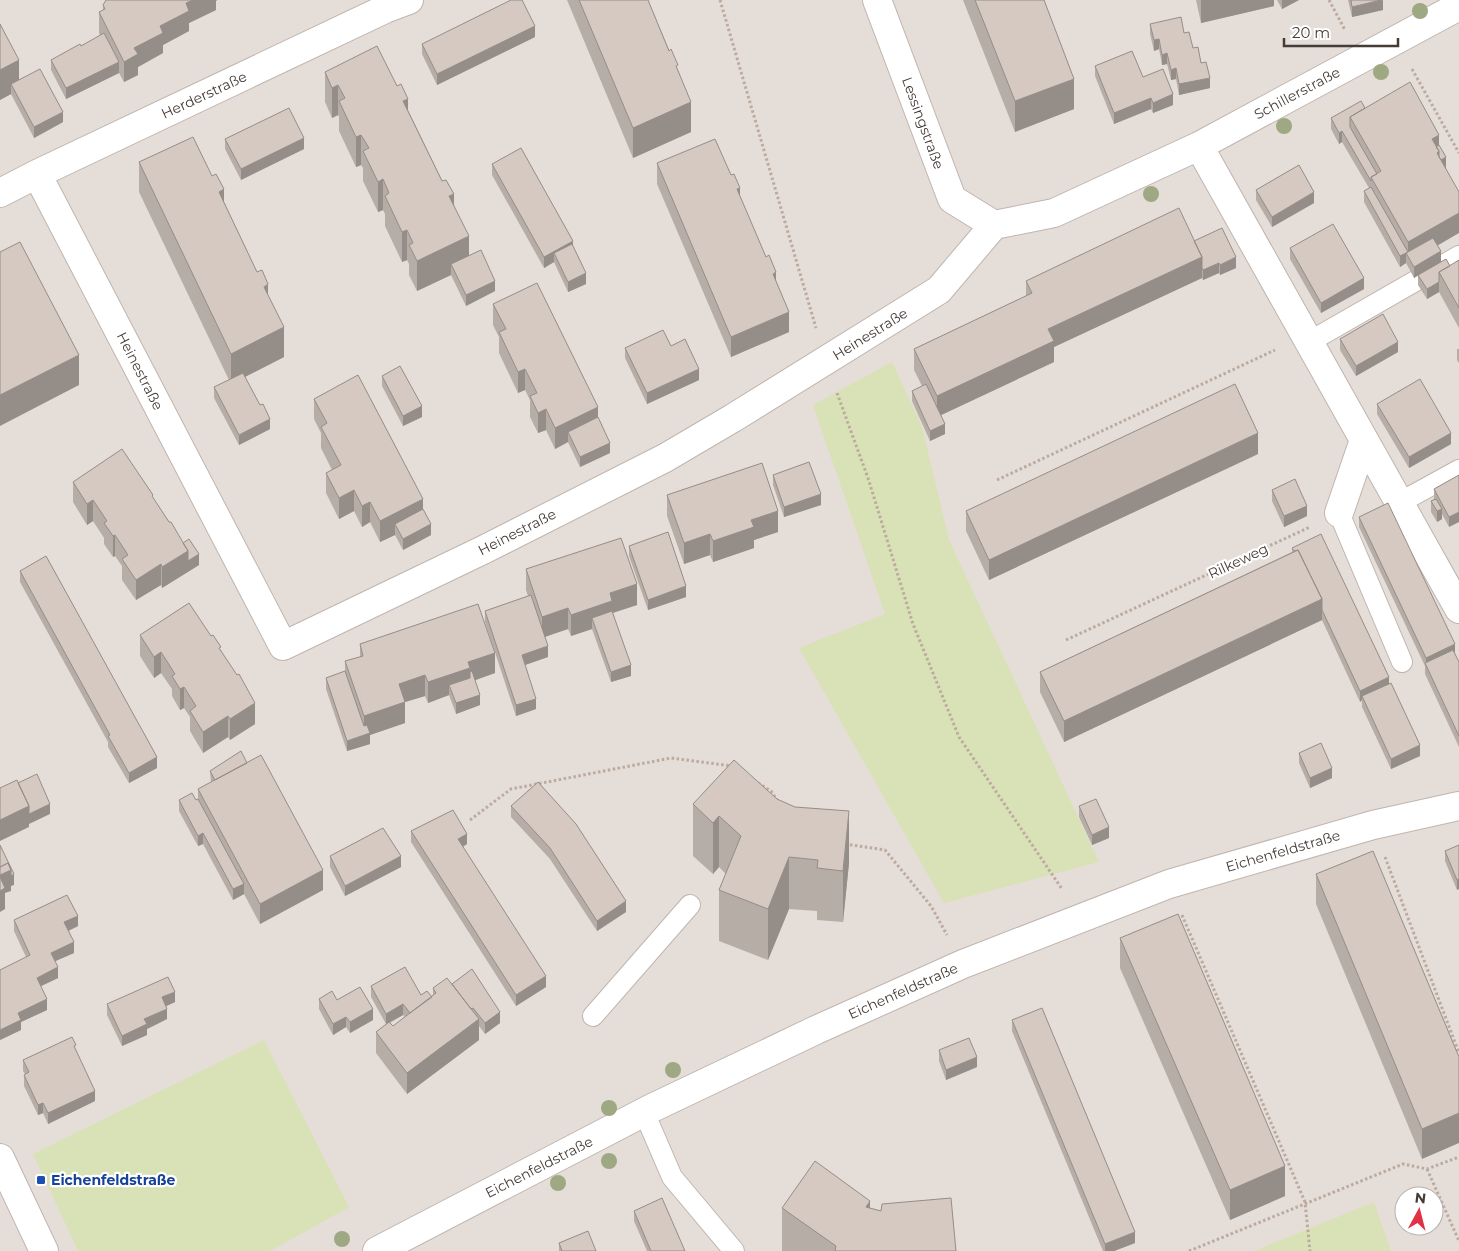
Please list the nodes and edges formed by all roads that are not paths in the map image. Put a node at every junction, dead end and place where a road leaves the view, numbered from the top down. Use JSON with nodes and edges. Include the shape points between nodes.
{"nodes":[{"id":1,"x":409,"y":0,"type":"edge"},
{"id":2,"x":877,"y":0,"type":"edge"},
{"id":3,"x":1459,"y":6,"type":"edge"},
{"id":4,"x":1199,"y":146,"type":"junction"},
{"id":5,"x":38,"y":174,"type":"junction"},
{"id":6,"x":0,"y":194,"type":"edge"},
{"id":7,"x":994,"y":225,"type":"junction"},
{"id":8,"x":1459,"y":256,"type":"edge"},
{"id":9,"x":1307,"y":339,"type":"junction"},
{"id":10,"x":1364,"y":440,"type":"junction"},
{"id":11,"x":1459,"y":470,"type":"edge"},
{"id":12,"x":1399,"y":503,"type":"junction"},
{"id":13,"x":1340,"y":513,"type":"joint"},
{"id":14,"x":1459,"y":609,"type":"edge"},
{"id":15,"x":1402,"y":662,"type":"dead end"},
{"id":16,"x":1459,"y":806,"type":"edge"},
{"id":17,"x":690,"y":906,"type":"dead end"},
{"id":18,"x":592,"y":1016,"type":"dead end"},
{"id":19,"x":644,"y":1112,"type":"junction"},
{"id":20,"x":0,"y":1158,"type":"edge"},
{"id":21,"x":44,"y":1251,"type":"edge"},
{"id":22,"x":377,"y":1251,"type":"edge"},
{"id":23,"x":734,"y":1251,"type":"edge"}],
"edges":[{"from":1,"to":5,"type":"street","name":"Herderstraße"},
{"from":2,"to":7,"type":"street","name":"Lessingstraße","via":[[952,199]]},
{"from":3,"to":4,"type":"street","name":"Schillerstraße"},
{"from":4,"to":7,"type":"street","via":[[1054,213]]},
{"from":4,"to":9,"type":"street"},
{"from":5,"to":6,"type":"street","name":"Herderstraße"},
{"from":5,"to":7,"type":"street","name":"Heinestraße","via":[[283,646],[665,458],[939,290]]},
{"from":8,"to":9,"type":"lane"},
{"from":9,"to":10,"type":"street"},
{"from":10,"to":12,"type":"street"},
{"from":10,"to":13,"type":"street"},
{"from":11,"to":12,"type":"lane"},
{"from":12,"to":14,"type":"street"},
{"from":13,"to":15,"type":"lane"},
{"from":16,"to":19,"type":"street","name":"Eichenfeldstraße","via":[[1373,825],[1169,884],[1081,917],[963,964]]},
{"from":17,"to":18,"type":"lane"},
{"from":19,"to":22,"type":"street","name":"Eichenfeldstraße"},
{"from":19,"to":23,"type":"lane","via":[[672,1177]]},
{"from":20,"to":21,"type":"street"}]}
